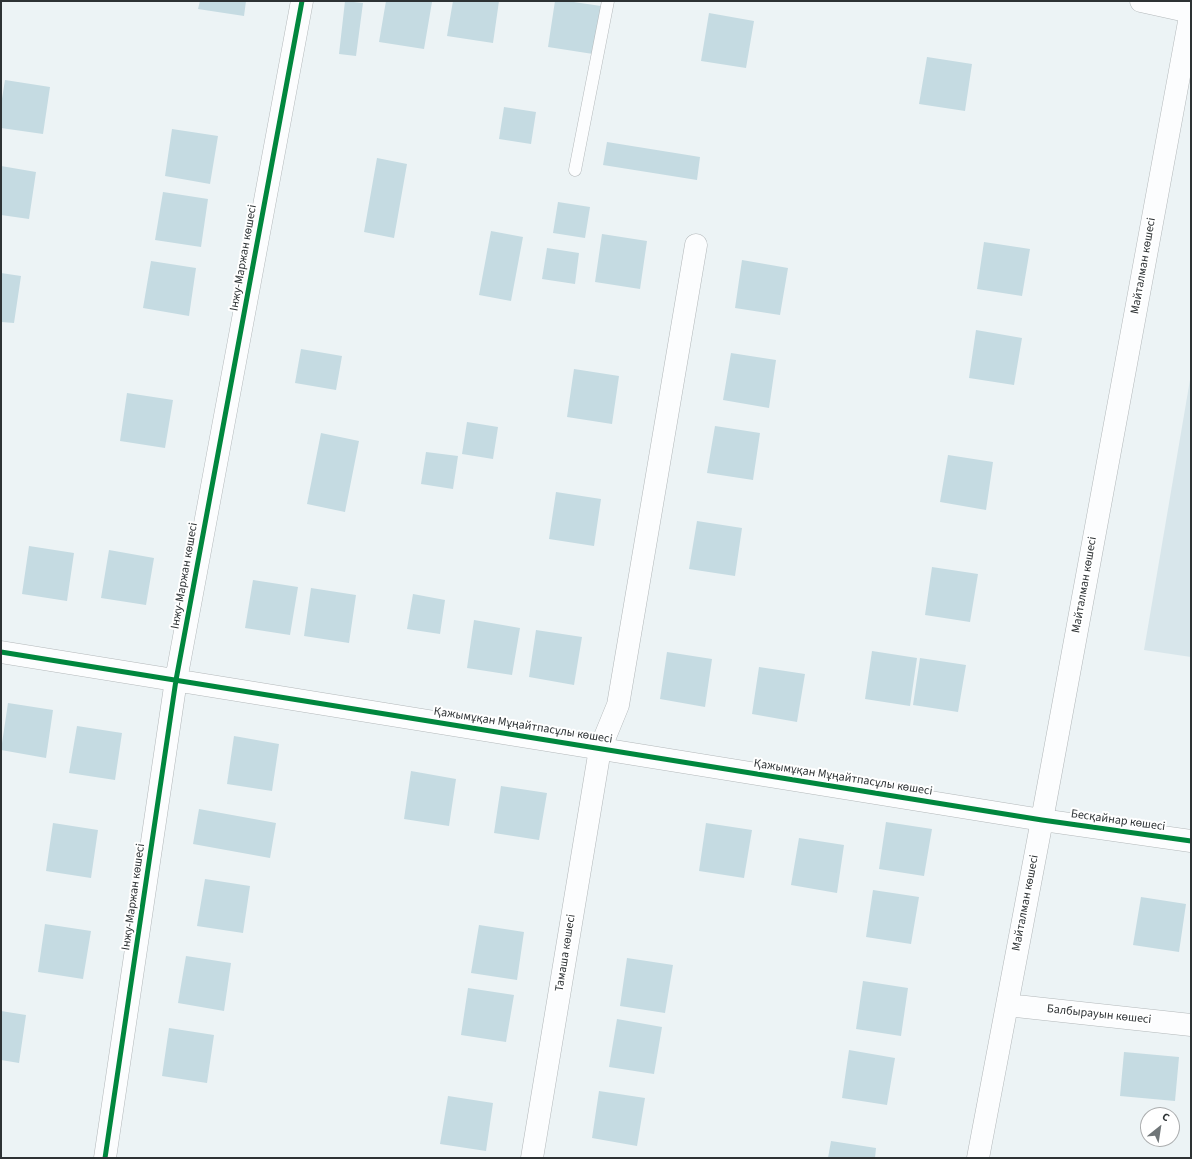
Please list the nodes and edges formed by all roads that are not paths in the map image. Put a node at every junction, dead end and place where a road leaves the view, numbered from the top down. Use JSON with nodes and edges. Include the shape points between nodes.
{"nodes":[{"id":1,"x":302,"y":1,"type":"edge"},
{"id":2,"x":608,"y":1,"type":"edge"},
{"id":3,"x":1140,"y":1,"type":"edge"},
{"id":4,"x":1191,"y":12,"type":"edge"},
{"id":5,"x":575,"y":170,"type":"dead end"},
{"id":6,"x":696,"y":245,"type":"dead end"},
{"id":7,"x":1,"y":652,"type":"edge"},
{"id":8,"x":176,"y":680,"type":"junction"},
{"id":9,"x":600,"y":749,"type":"junction"},
{"id":10,"x":1042,"y":820,"type":"junction"},
{"id":11,"x":1191,"y":841,"type":"edge"},
{"id":12,"x":1006,"y":1005,"type":"junction"},
{"id":13,"x":1191,"y":1026,"type":"edge"},
{"id":14,"x":105,"y":1158,"type":"edge"},
{"id":15,"x":532,"y":1158,"type":"edge"},
{"id":16,"x":978,"y":1158,"type":"edge"}],
"edges":[{"from":1,"to":8,"type":"street","name":"Інжу-Маржан көшесі"},
{"from":2,"to":5,"type":"lane"},
{"from":3,"to":4,"type":"street"},
{"from":4,"to":10,"type":"street","name":"Майталман көшесі"},
{"from":6,"to":9,"type":"street","name":"Тамаша көшесі","via":[[618,705]]},
{"from":7,"to":8,"type":"street","name":"Қажымұқан Мұңайтпасұлы көшесі"},
{"from":8,"to":9,"type":"street","name":"Қажымұқан Мұңайтпасұлы көшесі"},
{"from":8,"to":14,"type":"street","name":"Інжу-Маржан көшесі"},
{"from":9,"to":10,"type":"street","name":"Қажымұқан Мұңайтпасұлы көшесі"},
{"from":9,"to":15,"type":"street","name":"Тамаша көшесі"},
{"from":10,"to":11,"type":"street","name":"Бесқайнар көшесі"},
{"from":10,"to":12,"type":"street","name":"Майталман көшесі"},
{"from":12,"to":13,"type":"street","name":"Балбырауын көшесі"},
{"from":12,"to":16,"type":"street","name":"Майталман көшесі"}]}
